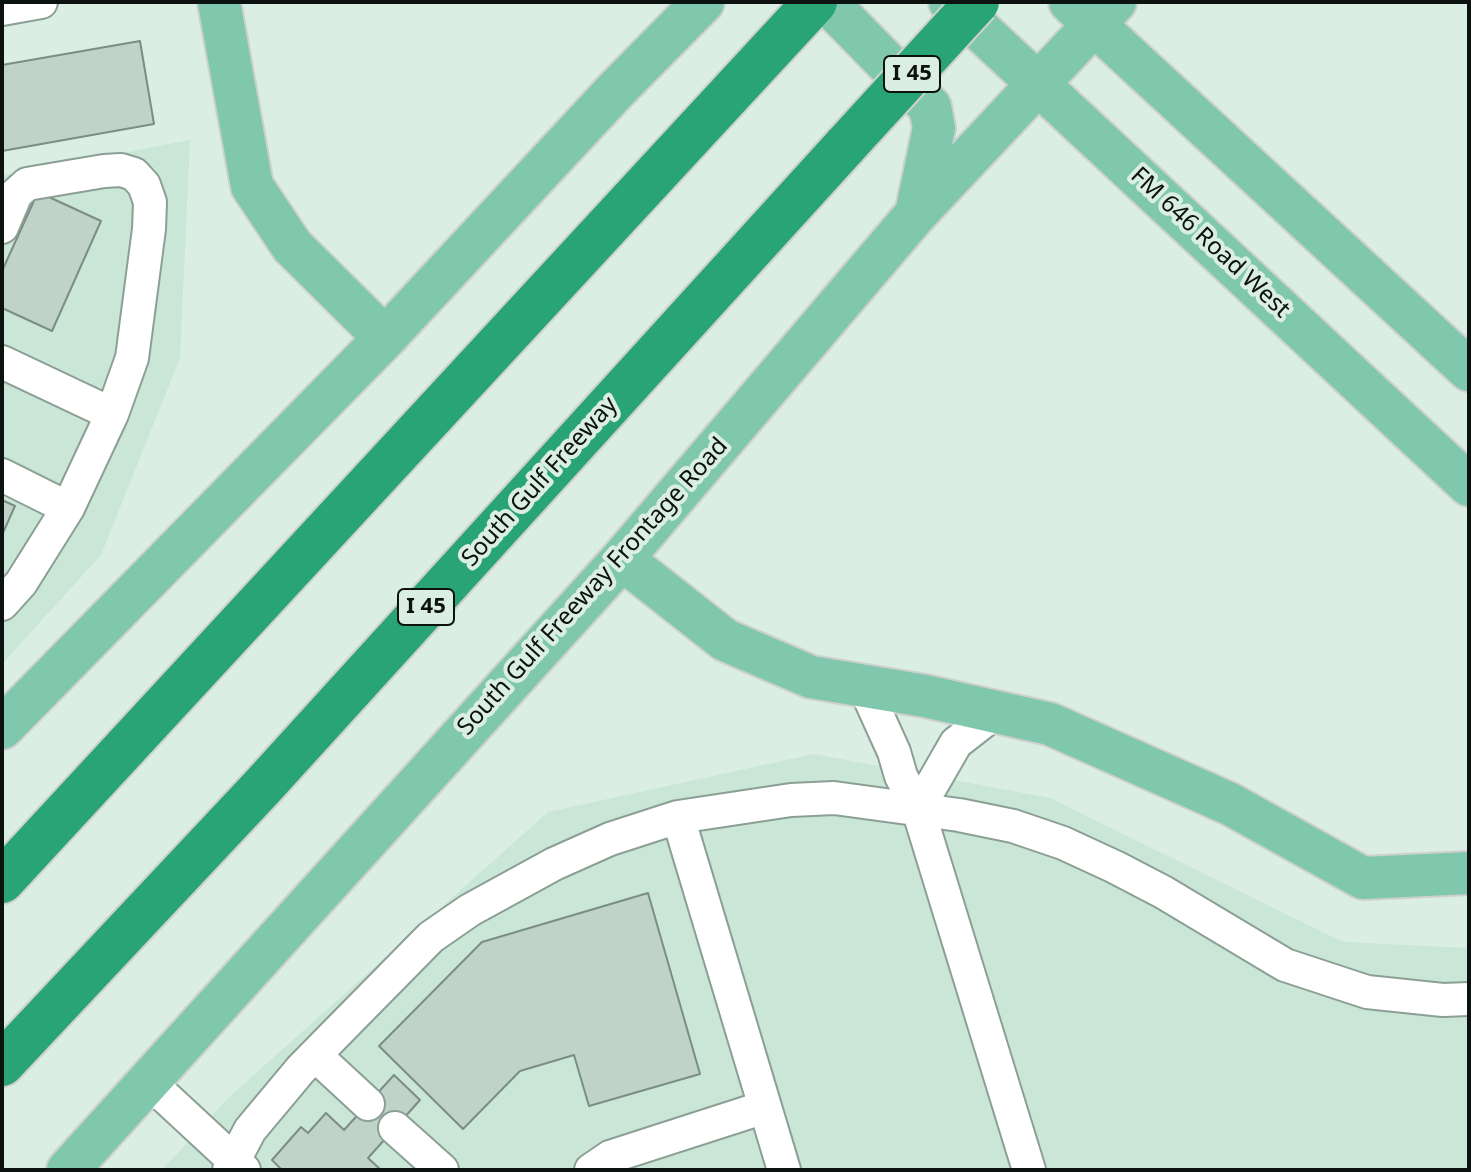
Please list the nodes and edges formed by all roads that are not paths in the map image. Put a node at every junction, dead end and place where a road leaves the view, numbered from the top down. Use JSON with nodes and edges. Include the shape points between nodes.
{"nodes":[{"id":1,"x":41,"y":2,"type":"edge"},
{"id":2,"x":219,"y":2,"type":"edge"},
{"id":3,"x":703,"y":2,"type":"edge"},
{"id":4,"x":815,"y":2,"type":"edge"},
{"id":5,"x":827,"y":2,"type":"edge"},
{"id":6,"x":950,"y":2,"type":"edge"},
{"id":7,"x":977,"y":2,"type":"edge"},
{"id":8,"x":2,"y":9,"type":"edge"},
{"id":9,"x":1092,"y":9,"type":"edge"},
{"id":10,"x":1038,"y":83,"type":"junction"},
{"id":11,"x":915,"y":215,"type":"junction"},
{"id":12,"x":2,"y":227,"type":"edge"},
{"id":13,"x":385,"y":338,"type":"junction"},
{"id":14,"x":2,"y":362,"type":"edge"},
{"id":15,"x":1469,"y":370,"type":"edge"},
{"id":16,"x":112,"y":414,"type":"junction"},
{"id":17,"x":2,"y":475,"type":"edge"},
{"id":18,"x":1469,"y":485,"type":"edge"},
{"id":19,"x":68,"y":508,"type":"junction"},
{"id":20,"x":622,"y":559,"type":"junction"},
{"id":21,"x":2,"y":604,"type":"edge"},
{"id":22,"x":865,"y":688,"type":"junction"},
{"id":23,"x":1003,"y":713,"type":"junction"},
{"id":24,"x":2,"y":728,"type":"edge"},
{"id":25,"x":918,"y":809,"type":"junction"},
{"id":26,"x":678,"y":817,"type":"junction"},
{"id":27,"x":21,"y":847,"type":"edge"},
{"id":28,"x":1469,"y":873,"type":"edge"},
{"id":29,"x":2,"y":881,"type":"edge"},
{"id":30,"x":78,"y":984,"type":"junction"},
{"id":31,"x":1469,"y":999,"type":"edge"},
{"id":32,"x":315,"y":1055,"type":"junction"},
{"id":33,"x":2,"y":1064,"type":"edge"},
{"id":34,"x":148,"y":1081,"type":"junction"},
{"id":35,"x":2,"y":1083,"type":"edge"},
{"id":36,"x":368,"y":1104,"type":"dead end"},
{"id":37,"x":765,"y":1107,"type":"junction"},
{"id":38,"x":395,"y":1128,"type":"dead end"},
{"id":39,"x":236,"y":1167,"type":"edge"},
{"id":40,"x":68,"y":1170,"type":"edge"},
{"id":41,"x":442,"y":1170,"type":"edge"},
{"id":42,"x":591,"y":1170,"type":"edge"},
{"id":43,"x":784,"y":1170,"type":"edge"},
{"id":44,"x":1029,"y":1170,"type":"edge"}],
"edges":[{"from":1,"to":8,"type":"lane"},
{"from":2,"to":13,"type":"main road","via":[[252,186],[292,246]]},
{"from":3,"to":13,"type":"main road"},
{"from":4,"to":27,"type":"highway"},
{"from":5,"to":11,"type":"main road","via":[[930,107],[934,128]]},
{"from":6,"to":10,"type":"main road","name":"FM 646 Road West"},
{"from":7,"to":30,"type":"highway","name":"South Gulf Freeway","number":"I 45","bridge":true},
{"from":9,"to":10,"type":"main road","name":"South Gulf Freeway Frontage Road"},
{"from":9,"to":15,"type":"main road"},
{"from":10,"to":11,"type":"main road","name":"South Gulf Freeway Frontage Road"},
{"from":10,"to":18,"type":"main road","name":"FM 646 Road West"},
{"from":11,"to":20,"type":"main road","name":"South Gulf Freeway Frontage Road"},
{"from":12,"to":16,"type":"lane","via":[[16,194],[27,184],[121,170],[144,185],[150,202],[149,229],[132,358]]},
{"from":13,"to":24,"type":"main road"},
{"from":14,"to":16,"type":"lane"},
{"from":16,"to":19,"type":"lane"},
{"from":17,"to":19,"type":"lane"},
{"from":19,"to":21,"type":"lane"},
{"from":20,"to":22,"type":"main road","via":[[725,640],[811,677]]},
{"from":20,"to":34,"type":"main road","name":"South Gulf Freeway Frontage Road"},
{"from":22,"to":23,"type":"main road"},
{"from":22,"to":25,"type":"lane"},
{"from":23,"to":25,"type":"lane","via":[[956,743]]},
{"from":23,"to":28,"type":"main road","via":[[1050,724],[1230,804],[1363,878]]},
{"from":25,"to":26,"type":"lane","via":[[834,798]]},
{"from":25,"to":31,"type":"lane","via":[[1013,826],[1063,843],[1163,892],[1285,965],[1328,981],[1367,992]]},
{"from":25,"to":44,"type":"lane"},
{"from":26,"to":32,"type":"lane","via":[[596,845],[470,910],[431,937]]},
{"from":26,"to":37,"type":"lane"},
{"from":27,"to":29,"type":"highway"},
{"from":30,"to":33,"type":"highway","name":"South Gulf Freeway","number":"I 45"},
{"from":30,"to":35,"type":"highway"},
{"from":32,"to":36,"type":"lane"},
{"from":32,"to":39,"type":"lane","via":[[250,1130]]},
{"from":34,"to":39,"type":"lane"},
{"from":34,"to":40,"type":"main road","name":"South Gulf Freeway Frontage Road"},
{"from":37,"to":42,"type":"lane","via":[[610,1157]]},
{"from":37,"to":43,"type":"lane"},
{"from":38,"to":41,"type":"lane"}]}
